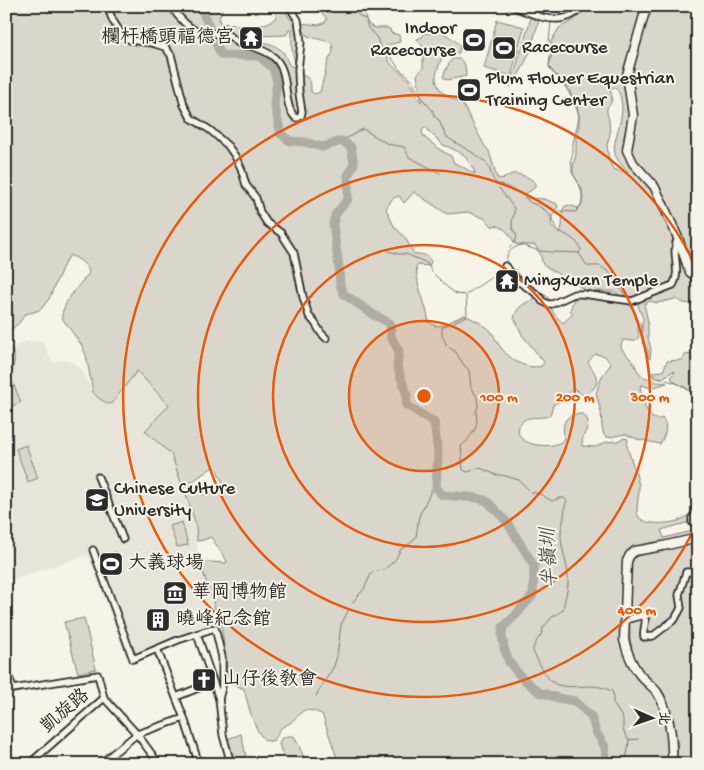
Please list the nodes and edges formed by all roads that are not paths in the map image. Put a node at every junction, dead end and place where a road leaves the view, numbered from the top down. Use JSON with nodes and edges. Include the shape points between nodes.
{"nodes":[{"id":1,"x":107,"y":6,"type":"edge"},
{"id":2,"x":171,"y":6,"type":"edge"},
{"id":3,"x":289,"y":6,"type":"edge"},
{"id":4,"x":514,"y":6,"type":"edge"},
{"id":5,"x":583,"y":6,"type":"edge"},
{"id":6,"x":649,"y":6,"type":"edge"},
{"id":7,"x":678,"y":238,"type":"junction"},
{"id":8,"x":505,"y":266,"type":"dead end"},
{"id":9,"x":698,"y":278,"type":"edge"},
{"id":10,"x":326,"y":338,"type":"dead end"},
{"id":11,"x":98,"y":477,"type":"dead end"},
{"id":12,"x":698,"y":512,"type":"edge"},
{"id":13,"x":698,"y":522,"type":"edge"},
{"id":14,"x":698,"y":538,"type":"edge"},
{"id":15,"x":123,"y":540,"type":"dead end"},
{"id":16,"x":93,"y":550,"type":"dead end"},
{"id":17,"x":698,"y":572,"type":"edge"},
{"id":18,"x":625,"y":620,"type":"junction"},
{"id":19,"x":197,"y":634,"type":"junction"},
{"id":20,"x":157,"y":649,"type":"junction"},
{"id":21,"x":6,"y":667,"type":"edge"},
{"id":22,"x":213,"y":682,"type":"junction"},
{"id":23,"x":176,"y":697,"type":"junction"},
{"id":24,"x":104,"y":698,"type":"junction"},
{"id":25,"x":219,"y":699,"type":"junction"},
{"id":26,"x":184,"y":718,"type":"junction"},
{"id":27,"x":137,"y":734,"type":"junction"},
{"id":28,"x":29,"y":764,"type":"edge"},
{"id":29,"x":100,"y":764,"type":"edge"},
{"id":30,"x":159,"y":764,"type":"edge"},
{"id":31,"x":199,"y":764,"type":"edge"},
{"id":32,"x":231,"y":764,"type":"edge"},
{"id":33,"x":672,"y":764,"type":"edge"}],
"edges":[{"from":1,"to":10,"type":"street","via":[[122,34],[130,40],[165,47],[171,55],[184,105],[191,118],[228,146],[241,168],[246,185],[256,198],[260,212],[267,223],[281,233],[294,253],[309,316]]},
{"from":2,"to":3,"type":"street","via":[[187,25],[201,34],[228,35],[241,45],[271,55],[282,68],[291,113],[298,118],[302,112],[298,70],[301,42],[298,20]]},
{"from":4,"to":5,"type":"street","via":[[550,19],[565,18]]},
{"from":6,"to":7,"type":"street","via":[[627,75],[633,115],[627,150],[633,163],[654,186]]},
{"from":7,"to":8,"type":"street","via":[[673,285],[632,301],[574,294],[548,304],[519,282]]},
{"from":7,"to":9,"type":"street","via":[[690,272]]},
{"from":11,"to":15,"type":"street"},
{"from":12,"to":13,"type":"street","via":[[692,522]]},
{"from":14,"to":18,"type":"street","via":[[642,549],[630,555],[627,561]]},
{"from":16,"to":20,"type":"street","via":[[134,659]]},
{"from":17,"to":18,"type":"street","via":[[686,572],[679,595],[681,608],[675,619],[653,636],[644,637],[644,615]]},
{"from":18,"to":33,"type":"street","via":[[626,650],[663,705],[673,745]]},
{"from":19,"to":20,"type":"street"},
{"from":19,"to":22,"type":"street"},
{"from":19,"to":25,"type":"street","via":[[215,628],[222,657]]},
{"from":20,"to":23,"type":"street"},
{"from":21,"to":24,"type":"street","name":"凱旋路","via":[[13,689],[98,675]]},
{"from":22,"to":23,"type":"street"},
{"from":22,"to":25,"type":"street"},
{"from":23,"to":26,"type":"street"},
{"from":24,"to":27,"type":"street"},
{"from":24,"to":28,"type":"street","name":"凱旋路"},
{"from":25,"to":32,"type":"street","via":[[223,735]]},
{"from":26,"to":27,"type":"street"},
{"from":26,"to":31,"type":"street"},
{"from":27,"to":29,"type":"street"},
{"from":27,"to":30,"type":"street"}]}
